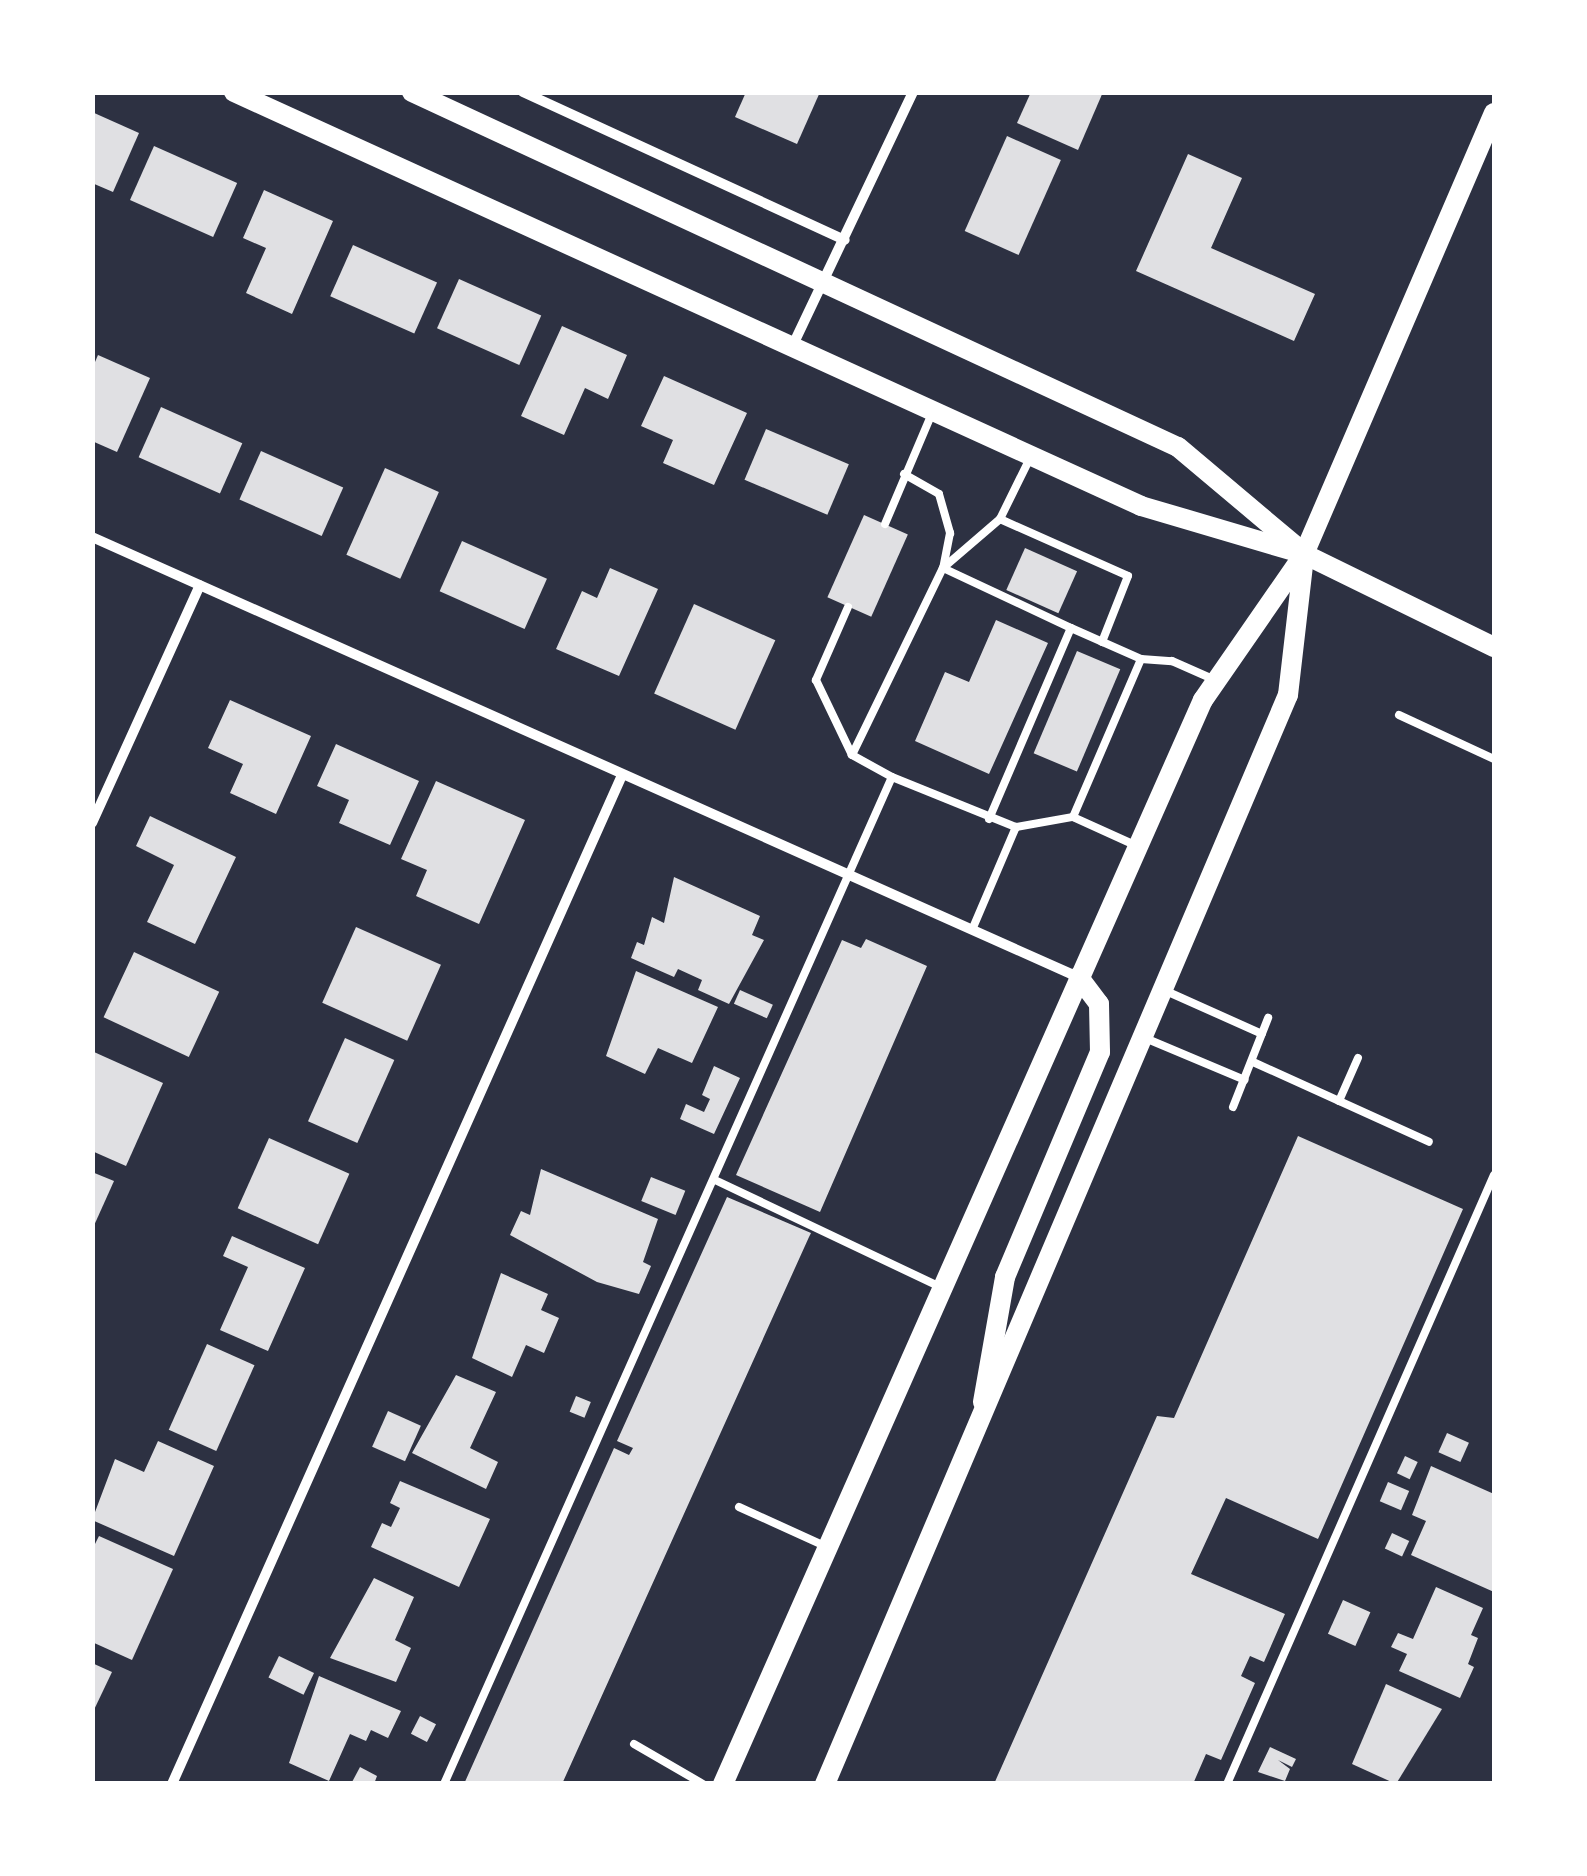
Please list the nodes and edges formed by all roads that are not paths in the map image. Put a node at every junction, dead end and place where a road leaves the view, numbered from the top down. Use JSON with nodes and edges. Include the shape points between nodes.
{"nodes":[{"id":1,"x":234,"y":92,"type":"edge"},
{"id":2,"x":412,"y":92,"type":"edge"},
{"id":3,"x":523,"y":92,"type":"edge"},
{"id":4,"x":913,"y":92,"type":"edge"},
{"id":5,"x":1494,"y":113,"type":"edge"},
{"id":6,"x":845,"y":240,"type":"junction"},
{"id":7,"x":825,"y":282,"type":"junction"},
{"id":8,"x":791,"y":348,"type":"junction"},
{"id":9,"x":933,"y":411,"type":"junction"},
{"id":10,"x":1031,"y":456,"type":"junction"},
{"id":11,"x":904,"y":474,"type":"junction"},
{"id":12,"x":1000,"y":520,"type":"junction"},
{"id":13,"x":885,"y":524,"type":"dead end"},
{"id":14,"x":92,"y":537,"type":"edge"},
{"id":15,"x":1304,"y":554,"type":"junction"},
{"id":16,"x":943,"y":568,"type":"junction"},
{"id":17,"x":200,"y":585,"type":"junction"},
{"id":18,"x":848,"y":607,"type":"dead end"},
{"id":19,"x":1071,"y":628,"type":"junction"},
{"id":20,"x":1102,"y":642,"type":"junction"},
{"id":21,"x":1494,"y":647,"type":"edge"},
{"id":22,"x":1140,"y":659,"type":"junction"},
{"id":23,"x":1216,"y":681,"type":"junction"},
{"id":24,"x":1399,"y":716,"type":"dead end"},
{"id":25,"x":852,"y":754,"type":"junction"},
{"id":26,"x":1494,"y":759,"type":"edge"},
{"id":27,"x":622,"y":776,"type":"junction"},
{"id":28,"x":892,"y":776,"type":"junction"},
{"id":29,"x":1073,"y":817,"type":"junction"},
{"id":30,"x":989,"y":818,"type":"junction"},
{"id":31,"x":92,"y":823,"type":"edge"},
{"id":32,"x":1016,"y":827,"type":"junction"},
{"id":33,"x":1138,"y":846,"type":"junction"},
{"id":34,"x":851,"y":877,"type":"junction"},
{"id":35,"x":972,"y":930,"type":"junction"},
{"id":36,"x":1079,"y":978,"type":"junction"},
{"id":37,"x":1165,"y":990,"type":"junction"},
{"id":38,"x":1268,"y":1018,"type":"dead end"},
{"id":39,"x":1262,"y":1034,"type":"junction"},
{"id":40,"x":1145,"y":1038,"type":"junction"},
{"id":41,"x":1358,"y":1058,"type":"dead end"},
{"id":42,"x":1253,"y":1062,"type":"junction"},
{"id":43,"x":1245,"y":1080,"type":"junction"},
{"id":44,"x":1339,"y":1101,"type":"junction"},
{"id":45,"x":1233,"y":1107,"type":"dead end"},
{"id":46,"x":1429,"y":1142,"type":"dead end"},
{"id":47,"x":1494,"y":1175,"type":"edge"},
{"id":48,"x":715,"y":1180,"type":"junction"},
{"id":49,"x":942,"y":1288,"type":"junction"},
{"id":50,"x":980,"y":1429,"type":"junction"},
{"id":51,"x":739,"y":1508,"type":"dead end"},
{"id":52,"x":828,"y":1547,"type":"junction"},
{"id":53,"x":634,"y":1744,"type":"dead end"},
{"id":54,"x":172,"y":1784,"type":"edge"},
{"id":55,"x":444,"y":1784,"type":"edge"},
{"id":56,"x":702,"y":1784,"type":"edge"},
{"id":57,"x":722,"y":1784,"type":"edge"},
{"id":58,"x":825,"y":1784,"type":"edge"},
{"id":59,"x":1227,"y":1784,"type":"edge"}],
"edges":[{"from":1,"to":8,"type":"main road"},
{"from":2,"to":7,"type":"main road"},
{"from":3,"to":6,"type":"street"},
{"from":4,"to":6,"type":"street"},
{"from":5,"to":15,"type":"main road"},
{"from":6,"to":7,"type":"street"},
{"from":7,"to":8,"type":"street"},
{"from":7,"to":15,"type":"main road","via":[[1178,447]]},
{"from":8,"to":9,"type":"main road"},
{"from":9,"to":10,"type":"main road"},
{"from":9,"to":11,"type":"lane"},
{"from":10,"to":12,"type":"lane"},
{"from":10,"to":15,"type":"main road","via":[[1141,506]]},
{"from":11,"to":13,"type":"lane"},
{"from":11,"to":16,"type":"lane","via":[[939,494],[950,532]]},
{"from":12,"to":16,"type":"lane"},
{"from":12,"to":20,"type":"lane","via":[[1128,576]]},
{"from":14,"to":17,"type":"street"},
{"from":15,"to":21,"type":"main road"},
{"from":15,"to":23,"type":"main road"},
{"from":15,"to":37,"type":"main road","via":[[1288,695]]},
{"from":16,"to":19,"type":"lane"},
{"from":16,"to":25,"type":"lane"},
{"from":17,"to":27,"type":"street"},
{"from":17,"to":31,"type":"street"},
{"from":18,"to":25,"type":"lane","via":[[816,680]]},
{"from":19,"to":20,"type":"lane"},
{"from":19,"to":30,"type":"lane"},
{"from":20,"to":22,"type":"lane"},
{"from":22,"to":23,"type":"lane","via":[[1172,661]]},
{"from":22,"to":29,"type":"lane"},
{"from":23,"to":33,"type":"main road"},
{"from":24,"to":26,"type":"lane"},
{"from":25,"to":28,"type":"lane"},
{"from":27,"to":34,"type":"street"},
{"from":27,"to":54,"type":"street"},
{"from":28,"to":30,"type":"lane"},
{"from":28,"to":34,"type":"lane"},
{"from":29,"to":32,"type":"lane"},
{"from":29,"to":33,"type":"lane"},
{"from":30,"to":32,"type":"lane"},
{"from":32,"to":35,"type":"lane"},
{"from":33,"to":36,"type":"main road"},
{"from":34,"to":35,"type":"street"},
{"from":34,"to":48,"type":"lane"},
{"from":35,"to":36,"type":"street"},
{"from":36,"to":49,"type":"main road"},
{"from":36,"to":50,"type":"main road","via":[[1099,1004],[1100,1052],[1005,1277]]},
{"from":37,"to":39,"type":"lane"},
{"from":37,"to":40,"type":"main road"},
{"from":38,"to":39,"type":"lane"},
{"from":39,"to":42,"type":"lane"},
{"from":40,"to":43,"type":"lane"},
{"from":40,"to":50,"type":"main road"},
{"from":41,"to":44,"type":"lane"},
{"from":42,"to":43,"type":"lane"},
{"from":42,"to":44,"type":"lane"},
{"from":43,"to":45,"type":"lane"},
{"from":44,"to":46,"type":"lane"},
{"from":47,"to":59,"type":"lane"},
{"from":48,"to":49,"type":"lane"},
{"from":48,"to":55,"type":"lane"},
{"from":49,"to":52,"type":"main road"},
{"from":50,"to":58,"type":"main road"},
{"from":51,"to":52,"type":"lane"},
{"from":52,"to":57,"type":"main road"},
{"from":53,"to":56,"type":"lane"}]}
